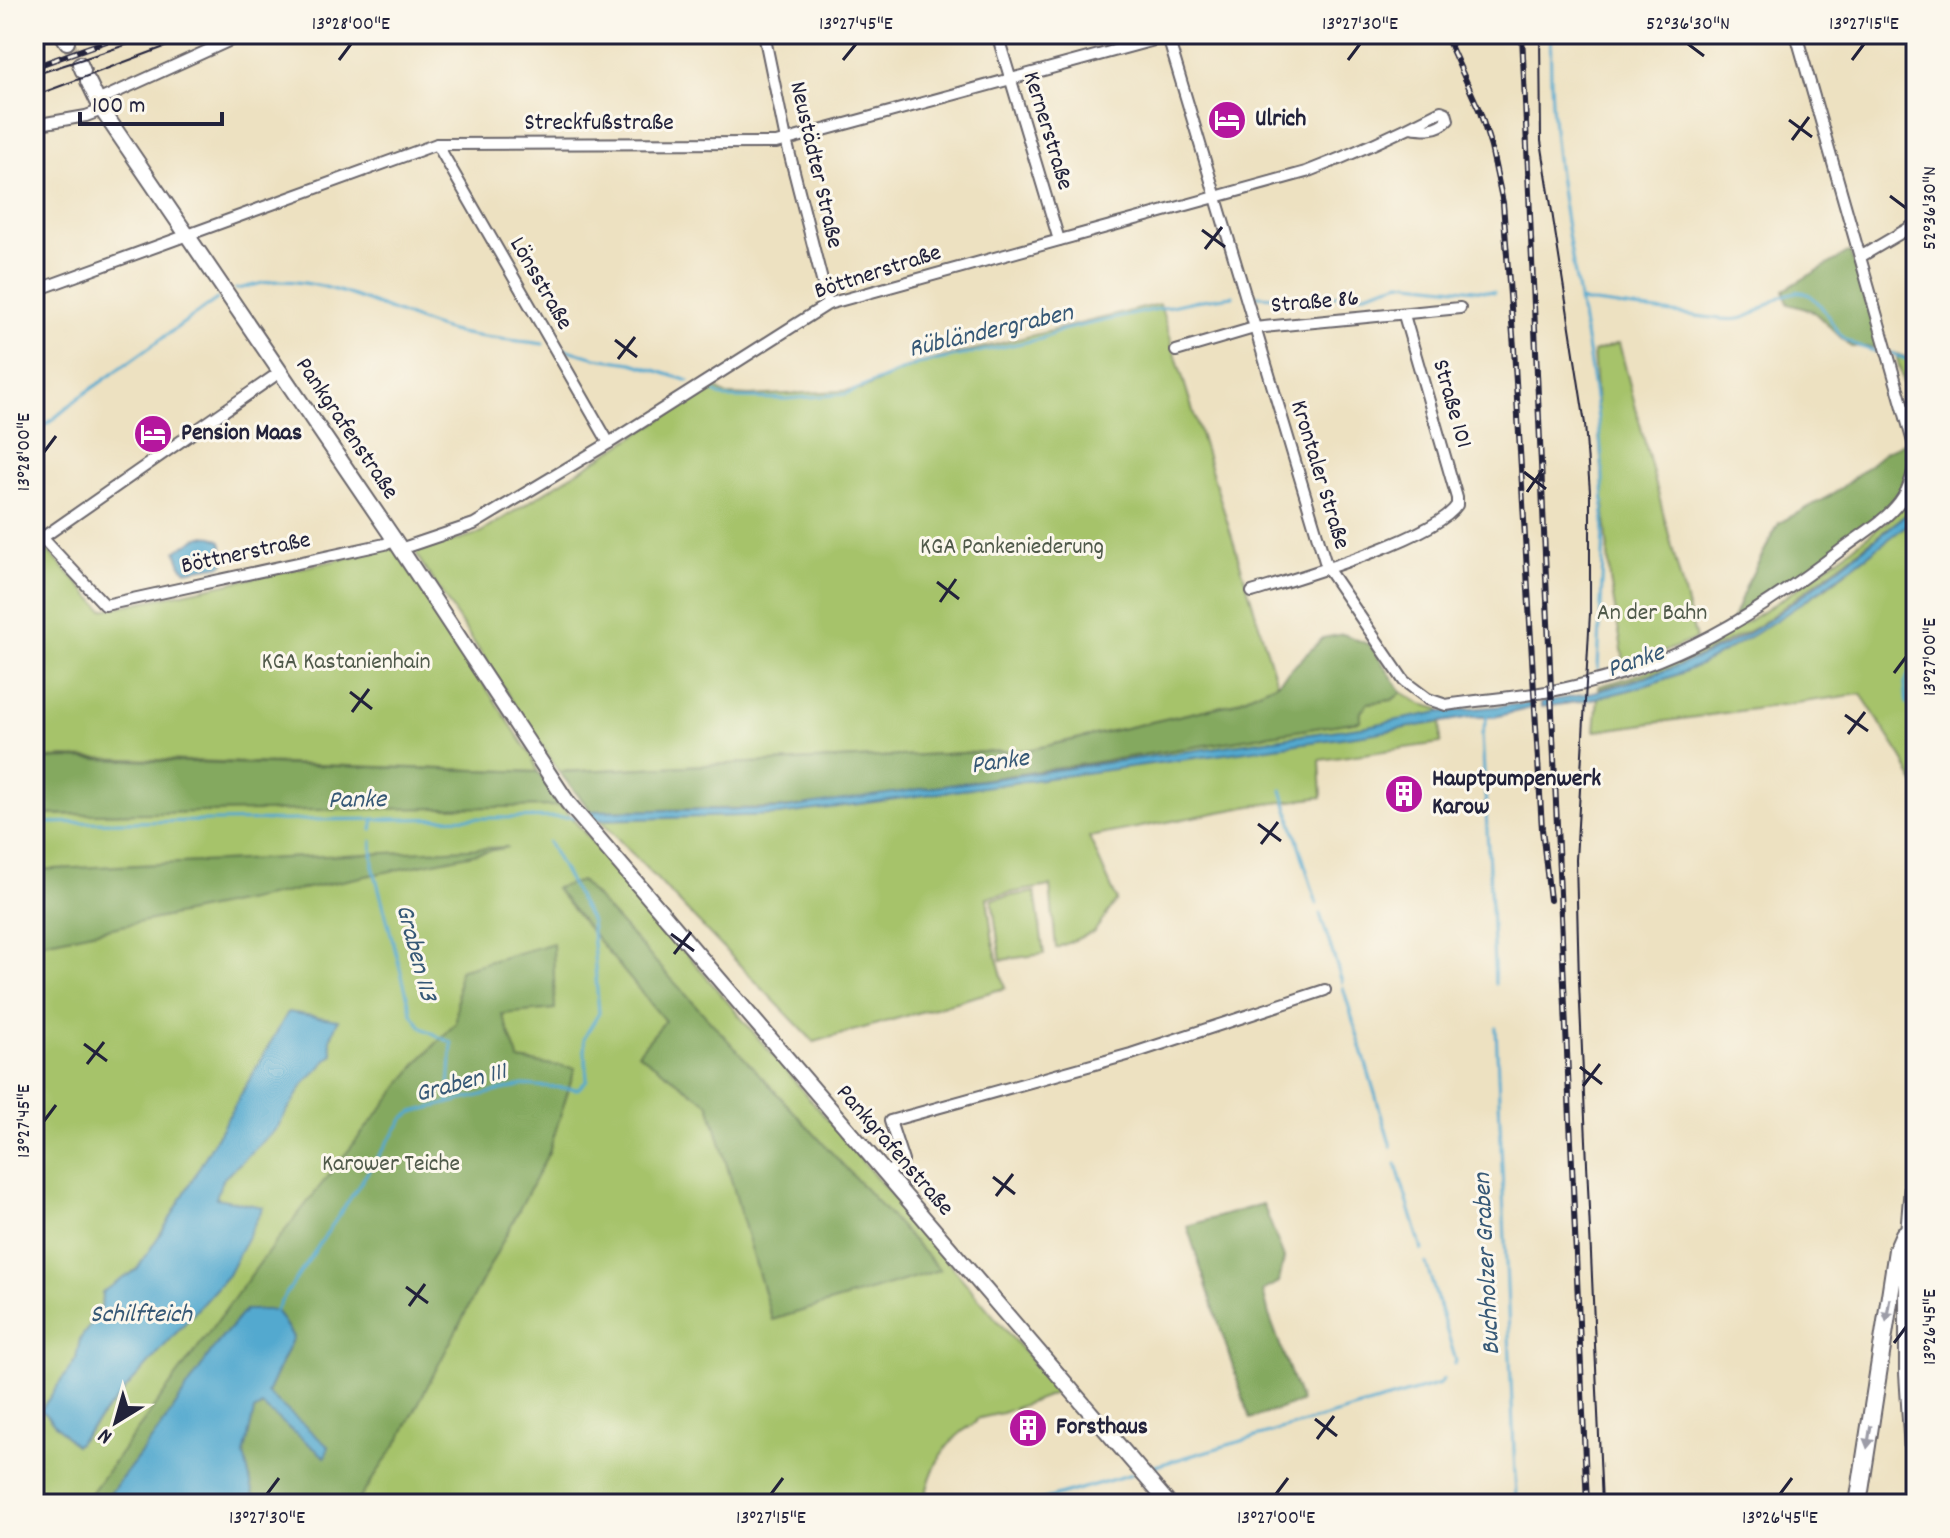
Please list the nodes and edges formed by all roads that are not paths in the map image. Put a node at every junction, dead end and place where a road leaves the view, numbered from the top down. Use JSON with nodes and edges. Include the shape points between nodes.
{"nodes":[{"id":1,"x":244,"y":34,"type":"edge"},
{"id":2,"x":764,"y":34,"type":"edge"},
{"id":3,"x":997,"y":34,"type":"edge"},
{"id":4,"x":1796,"y":34,"type":"edge"},
{"id":5,"x":1170,"y":35,"type":"edge"},
{"id":6,"x":84,"y":72,"type":"tunnel mouth"},
{"id":7,"x":1010,"y":77,"type":"junction"},
{"id":8,"x":99,"y":106,"type":"junction"},
{"id":9,"x":34,"y":125,"type":"edge"},
{"id":10,"x":1410,"y":127,"type":"dead end"},
{"id":11,"x":786,"y":140,"type":"junction"},
{"id":12,"x":437,"y":144,"type":"junction"},
{"id":13,"x":1214,"y":196,"type":"junction"},
{"id":14,"x":1916,"y":224,"type":"edge"},
{"id":15,"x":187,"y":235,"type":"junction"},
{"id":16,"x":1059,"y":240,"type":"junction"},
{"id":17,"x":1860,"y":257,"type":"junction"},
{"id":18,"x":34,"y":291,"type":"edge"},
{"id":19,"x":828,"y":304,"type":"junction"},
{"id":20,"x":1460,"y":308,"type":"dead end"},
{"id":21,"x":1404,"y":315,"type":"junction"},
{"id":22,"x":1254,"y":328,"type":"junction"},
{"id":23,"x":1176,"y":351,"type":"dead end"},
{"id":24,"x":280,"y":372,"type":"junction"},
{"id":25,"x":609,"y":443,"type":"junction"},
{"id":26,"x":38,"y":534,"type":"edge"},
{"id":27,"x":397,"y":544,"type":"junction"},
{"id":28,"x":1327,"y":568,"type":"junction"},
{"id":29,"x":1252,"y":592,"type":"dead end"},
{"id":30,"x":1325,"y":990,"type":"dead end"},
{"id":31,"x":1916,"y":1153,"type":"edge"},
{"id":32,"x":886,"y":1174,"type":"junction"},
{"id":33,"x":1910,"y":1217,"type":"junction"},
{"id":34,"x":1916,"y":1498,"type":"edge"},
{"id":35,"x":1169,"y":1504,"type":"edge"},
{"id":36,"x":1858,"y":1504,"type":"edge"}],
"edges":[{"from":1,"to":8,"type":"street"},
{"from":2,"to":11,"type":"street","name":"Neustädter Straße"},
{"from":3,"to":7,"type":"street","name":"Kernerstraße"},
{"from":4,"to":17,"type":"street","name":"Krontaler Straße"},
{"from":5,"to":7,"type":"street","name":"Streckfußstraße"},
{"from":5,"to":13,"type":"street","name":"Krontaler Straße"},
{"from":6,"to":8,"type":"main road","name":"Pankgrafenstraße"},
{"from":7,"to":11,"type":"street","name":"Streckfußstraße"},
{"from":7,"to":16,"type":"street","name":"Kernerstraße"},
{"from":8,"to":9,"type":"street","via":[[91,115]]},
{"from":8,"to":15,"type":"main road","name":"Pankgrafenstraße"},
{"from":10,"to":13,"type":"street","name":"Böttnerstraße","via":[[1306,172]]},
{"from":11,"to":12,"type":"street","name":"Streckfußstraße"},
{"from":11,"to":19,"type":"street","name":"Neustädter Straße"},
{"from":12,"to":15,"type":"street","name":"Streckfußstraße"},
{"from":12,"to":25,"type":"street","name":"Lönsstraße"},
{"from":13,"to":16,"type":"street","name":"Böttnerstraße"},
{"from":13,"to":22,"type":"street","name":"Krontaler Straße"},
{"from":14,"to":17,"type":"street"},
{"from":15,"to":18,"type":"street","name":"Streckfußstraße"},
{"from":15,"to":24,"type":"main road","name":"Pankgrafenstraße"},
{"from":16,"to":19,"type":"street","name":"Böttnerstraße"},
{"from":17,"to":28,"type":"street","name":"Krontaler Straße","via":[[1915,449],[1911,485],[1895,509],[1741,622],[1662,660],[1599,680],[1446,705],[1404,681]]},
{"from":19,"to":25,"type":"street","name":"Böttnerstraße"},
{"from":20,"to":21,"type":"street","name":"Straße 86"},
{"from":21,"to":22,"type":"street","name":"Straße 86"},
{"from":21,"to":28,"type":"street","name":"Straße 101","via":[[1457,505],[1446,518],[1396,544]]},
{"from":22,"to":23,"type":"street","name":"Straße 86"},
{"from":22,"to":28,"type":"street","name":"Krontaler Straße"},
{"from":24,"to":26,"type":"street"},
{"from":24,"to":27,"type":"main road","name":"Pankgrafenstraße"},
{"from":25,"to":27,"type":"street","name":"Böttnerstraße","via":[[474,524]]},
{"from":26,"to":27,"type":"street","name":"Böttnerstraße","via":[[105,605]]},
{"from":27,"to":32,"type":"main road","name":"Pankgrafenstraße","via":[[568,803]]},
{"from":28,"to":29,"type":"street"},
{"from":30,"to":32,"type":"street","via":[[1131,1054],[890,1121],[903,1161]]},
{"from":31,"to":33,"type":"highway"},
{"from":32,"to":35,"type":"main road","name":"Pankgrafenstraße"},
{"from":33,"to":34,"type":"highway","via":[[1908,1373]]},
{"from":33,"to":36,"type":"highway","one_way":true,"via":[[1897,1250]]}]}
